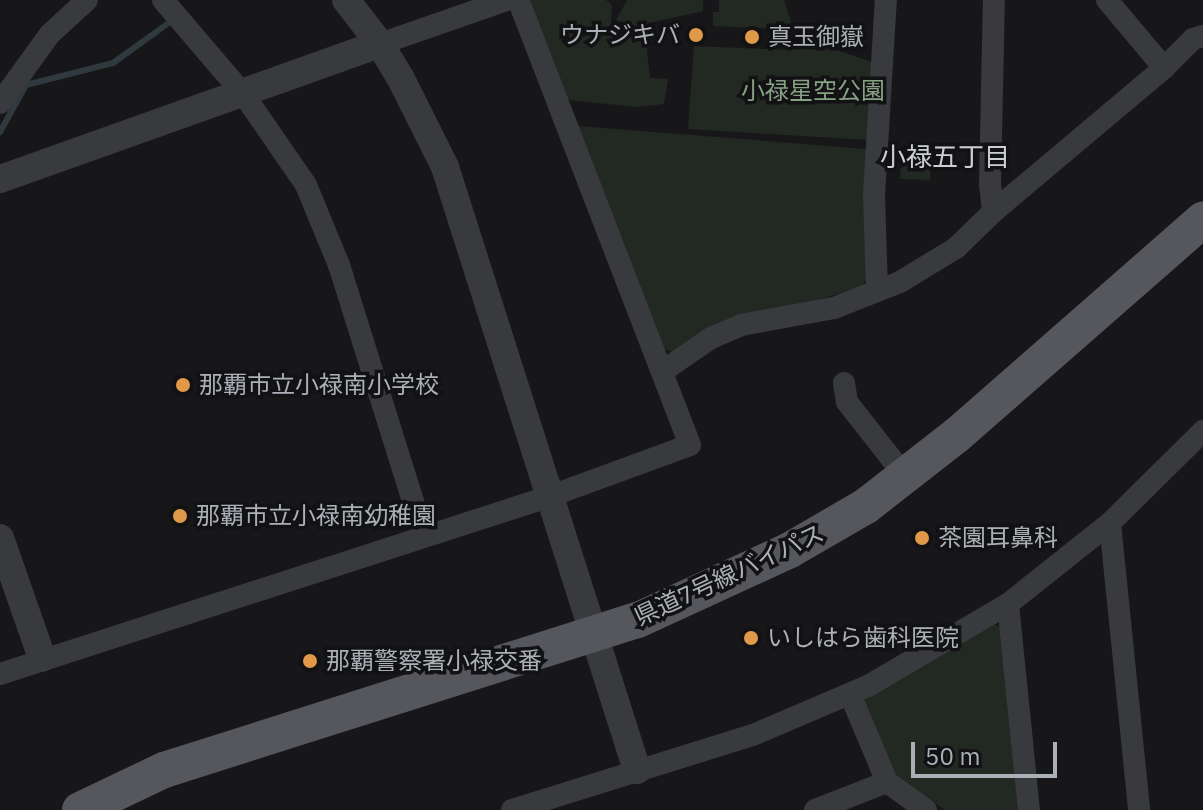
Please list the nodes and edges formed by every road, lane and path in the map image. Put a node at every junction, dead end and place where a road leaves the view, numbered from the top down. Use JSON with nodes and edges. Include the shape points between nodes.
{"nodes":[{"id":1,"x":87,"y":0,"type":"edge"},
{"id":2,"x":163,"y":0,"type":"edge"},
{"id":3,"x":346,"y":0,"type":"edge"},
{"id":4,"x":506,"y":0,"type":"edge"},
{"id":5,"x":518,"y":0,"type":"edge"},
{"id":6,"x":886,"y":0,"type":"edge"},
{"id":7,"x":994,"y":0,"type":"edge"},
{"id":8,"x":1107,"y":0,"type":"edge"},
{"id":9,"x":1203,"y":36,"type":"edge"},
{"id":10,"x":380,"y":44,"type":"junction"},
{"id":11,"x":1164,"y":68,"type":"junction"},
{"id":12,"x":244,"y":95,"type":"junction"},
{"id":13,"x":0,"y":103,"type":"edge"},
{"id":14,"x":0,"y":179,"type":"edge"},
{"id":15,"x":993,"y":212,"type":"junction"},
{"id":16,"x":1203,"y":220,"type":"edge"},
{"id":17,"x":877,"y":291,"type":"junction"},
{"id":18,"x":663,"y":371,"type":"junction"},
{"id":19,"x":844,"y":383,"type":"dead end"},
{"id":20,"x":1203,"y":431,"type":"edge"},
{"id":21,"x":905,"y":476,"type":"junction"},
{"id":22,"x":548,"y":497,"type":"junction"},
{"id":23,"x":1110,"y":523,"type":"junction"},
{"id":24,"x":424,"y":536,"type":"junction"},
{"id":25,"x":0,"y":538,"type":"edge"},
{"id":26,"x":1008,"y":604,"type":"junction"},
{"id":27,"x":592,"y":635,"type":"junction"},
{"id":28,"x":42,"y":658,"type":"junction"},
{"id":29,"x":0,"y":674,"type":"edge"},
{"id":30,"x":850,"y":694,"type":"junction"},
{"id":31,"x":637,"y":770,"type":"junction"},
{"id":32,"x":887,"y":782,"type":"junction"},
{"id":33,"x":521,"y":809,"type":"edge"},
{"id":34,"x":80,"y":810,"type":"edge"},
{"id":35,"x":815,"y":810,"type":"edge"},
{"id":36,"x":926,"y":810,"type":"edge"},
{"id":37,"x":1029,"y":810,"type":"edge"},
{"id":38,"x":1139,"y":810,"type":"edge"}],
"edges":[{"from":1,"to":13,"type":"street","via":[[50,34]]},
{"from":2,"to":12,"type":"street"},
{"from":3,"to":10,"type":"street"},
{"from":4,"to":10,"type":"street"},
{"from":5,"to":18,"type":"street"},
{"from":6,"to":17,"type":"street","via":[[874,194]]},
{"from":7,"to":15,"type":"street"},
{"from":8,"to":11,"type":"street"},
{"from":9,"to":11,"type":"street","via":[[1193,39]]},
{"from":10,"to":12,"type":"street"},
{"from":10,"to":22,"type":"street","via":[[421,113],[445,167]]},
{"from":11,"to":15,"type":"street"},
{"from":12,"to":14,"type":"street"},
{"from":12,"to":24,"type":"street","via":[[306,185],[324,225]]},
{"from":15,"to":17,"type":"street","via":[[956,248]]},
{"from":16,"to":21,"type":"main road","name":"県道7号線バイパス"},
{"from":17,"to":18,"type":"street","via":[[834,308],[741,325],[711,338]]},
{"from":18,"to":22,"type":"street","via":[[690,445]]},
{"from":19,"to":21,"type":"street","via":[[847,402]]},
{"from":20,"to":23,"type":"street"},
{"from":21,"to":27,"type":"main road","name":"県道7号線バイパス","via":[[866,506],[762,565]]},
{"from":22,"to":24,"type":"street"},
{"from":22,"to":27,"type":"street"},
{"from":23,"to":26,"type":"street"},
{"from":23,"to":38,"type":"street"},
{"from":24,"to":28,"type":"street"},
{"from":25,"to":28,"type":"street"},
{"from":26,"to":30,"type":"street"},
{"from":26,"to":37,"type":"street"},
{"from":27,"to":31,"type":"street"},
{"from":27,"to":34,"type":"main road","name":"県道7号線バイパス","via":[[164,770]]},
{"from":28,"to":29,"type":"street"},
{"from":30,"to":31,"type":"street","via":[[753,735]]},
{"from":30,"to":32,"type":"street"},
{"from":31,"to":33,"type":"street"},
{"from":32,"to":35,"type":"street"},
{"from":32,"to":36,"type":"street"}]}
